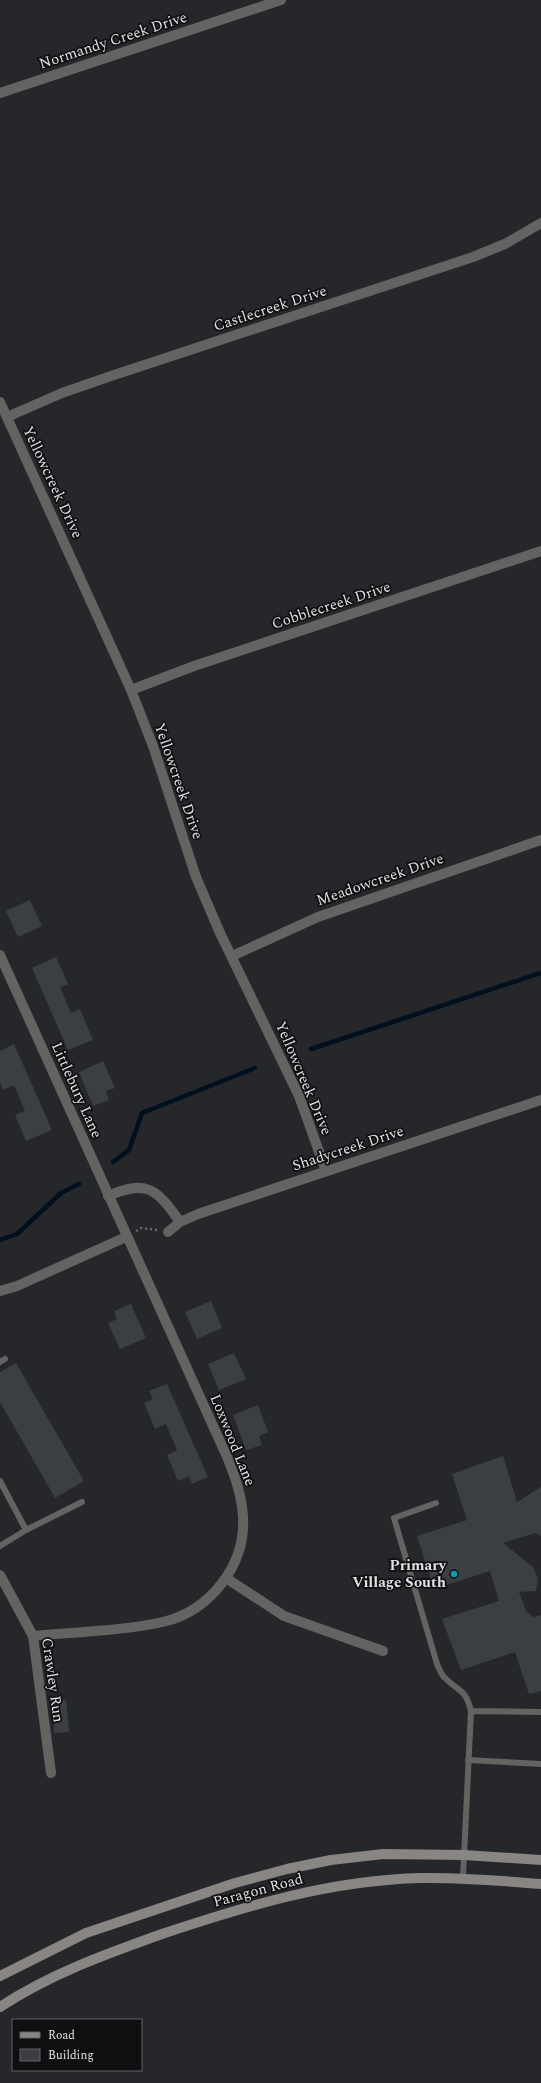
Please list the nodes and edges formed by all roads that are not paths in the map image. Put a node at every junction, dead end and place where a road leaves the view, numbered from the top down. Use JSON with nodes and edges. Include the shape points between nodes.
{"nodes":[{"id":1,"x":281,"y":0,"type":"edge"},
{"id":2,"x":0,"y":93,"type":"edge"},
{"id":3,"x":541,"y":223,"type":"edge"},
{"id":4,"x":0,"y":402,"type":"edge"},
{"id":5,"x":7,"y":417,"type":"junction"},
{"id":6,"x":541,"y":551,"type":"edge"},
{"id":7,"x":131,"y":690,"type":"junction"},
{"id":8,"x":541,"y":840,"type":"edge"},
{"id":9,"x":0,"y":955,"type":"edge"},
{"id":10,"x":232,"y":956,"type":"junction"},
{"id":11,"x":4,"y":975,"type":"edge"},
{"id":12,"x":541,"y":1100,"type":"edge"},
{"id":13,"x":326,"y":1171,"type":"junction"},
{"id":14,"x":108,"y":1196,"type":"junction"},
{"id":15,"x":180,"y":1222,"type":"junction"},
{"id":16,"x":168,"y":1232,"type":"road end"},
{"id":17,"x":126,"y":1237,"type":"junction"},
{"id":18,"x":0,"y":1291,"type":"edge"},
{"id":19,"x":0,"y":1482,"type":"edge"},
{"id":20,"x":82,"y":1502,"type":"dead end"},
{"id":21,"x":436,"y":1503,"type":"dead end"},
{"id":22,"x":26,"y":1530,"type":"junction"},
{"id":23,"x":0,"y":1546,"type":"edge"},
{"id":24,"x":0,"y":1575,"type":"edge"},
{"id":25,"x":226,"y":1578,"type":"junction"},
{"id":26,"x":33,"y":1636,"type":"junction"},
{"id":27,"x":383,"y":1651,"type":"dead end"},
{"id":28,"x":471,"y":1712,"type":"junction"},
{"id":29,"x":541,"y":1712,"type":"edge"},
{"id":30,"x":468,"y":1760,"type":"junction"},
{"id":31,"x":541,"y":1764,"type":"edge"},
{"id":32,"x":51,"y":1774,"type":"dead end"},
{"id":33,"x":464,"y":1855,"type":"junction"},
{"id":34,"x":541,"y":1860,"type":"edge"},
{"id":35,"x":463,"y":1877,"type":"junction"},
{"id":36,"x":541,"y":1884,"type":"edge"},
{"id":37,"x":0,"y":1976,"type":"edge"},
{"id":38,"x":0,"y":2007,"type":"edge"}],
"edges":[{"from":1,"to":2,"type":"street","name":"Normandy Creek Drive"},
{"from":3,"to":5,"type":"street","name":"Castlecreek Drive","via":[[505,244],[473,257],[111,376],[62,393]]},
{"from":4,"to":5,"type":"street","name":"Yellowcreek Drive"},
{"from":5,"to":7,"type":"street","name":"Yellowcreek Drive"},
{"from":6,"to":7,"type":"street","name":"Cobblecreek Drive","via":[[194,666]]},
{"from":7,"to":10,"type":"street","name":"Yellowcreek Drive","via":[[153,746],[196,877]]},
{"from":8,"to":10,"type":"street","name":"Meadowcreek Drive","via":[[318,917]]},
{"from":9,"to":11,"type":"street","name":"Littlebury Lane"},
{"from":10,"to":13,"type":"street","name":"Yellowcreek Drive","via":[[299,1096]]},
{"from":11,"to":14,"type":"street","name":"Littlebury Lane"},
{"from":12,"to":13,"type":"street","name":"Shadycreek Drive"},
{"from":13,"to":15,"type":"street","name":"Shadycreek Drive"},
{"from":14,"to":15,"type":"street","via":[[127,1188],[146,1188],[170,1207]]},
{"from":14,"to":17,"type":"street","name":"Littlebury Lane"},
{"from":15,"to":16,"type":"street","name":"Shadycreek Drive"},
{"from":17,"to":18,"type":"street","via":[[17,1286]]},
{"from":17,"to":25,"type":"street","name":"Loxwood Lane","via":[[236,1480],[242,1507],[242,1536],[236,1559]]},
{"from":19,"to":22,"type":"lane"},
{"from":20,"to":22,"type":"lane"},
{"from":21,"to":28,"type":"lane","via":[[394,1518],[437,1664],[444,1678],[455,1684],[468,1697]]},
{"from":22,"to":23,"type":"lane"},
{"from":24,"to":26,"type":"street","name":"Crawley Run"},
{"from":25,"to":26,"type":"street","name":"Loxwood Lane","via":[[211,1596],[197,1607],[164,1621],[130,1627]]},
{"from":25,"to":27,"type":"street","via":[[284,1616]]},
{"from":26,"to":32,"type":"street","name":"Crawley Run"},
{"from":28,"to":29,"type":"lane"},
{"from":28,"to":30,"type":"lane"},
{"from":30,"to":31,"type":"lane"},
{"from":30,"to":33,"type":"lane"},
{"from":33,"to":34,"type":"street","name":"Paragon Road"},
{"from":33,"to":35,"type":"lane"},
{"from":33,"to":37,"type":"street","name":"Paragon Road","via":[[383,1854],[287,1869],[235,1883],[86,1933]]},
{"from":35,"to":36,"type":"street","name":"Paragon Road"},
{"from":35,"to":38,"type":"street","name":"Paragon Road","via":[[366,1882],[312,1890],[263,1902],[90,1960],[28,1989]]}]}
